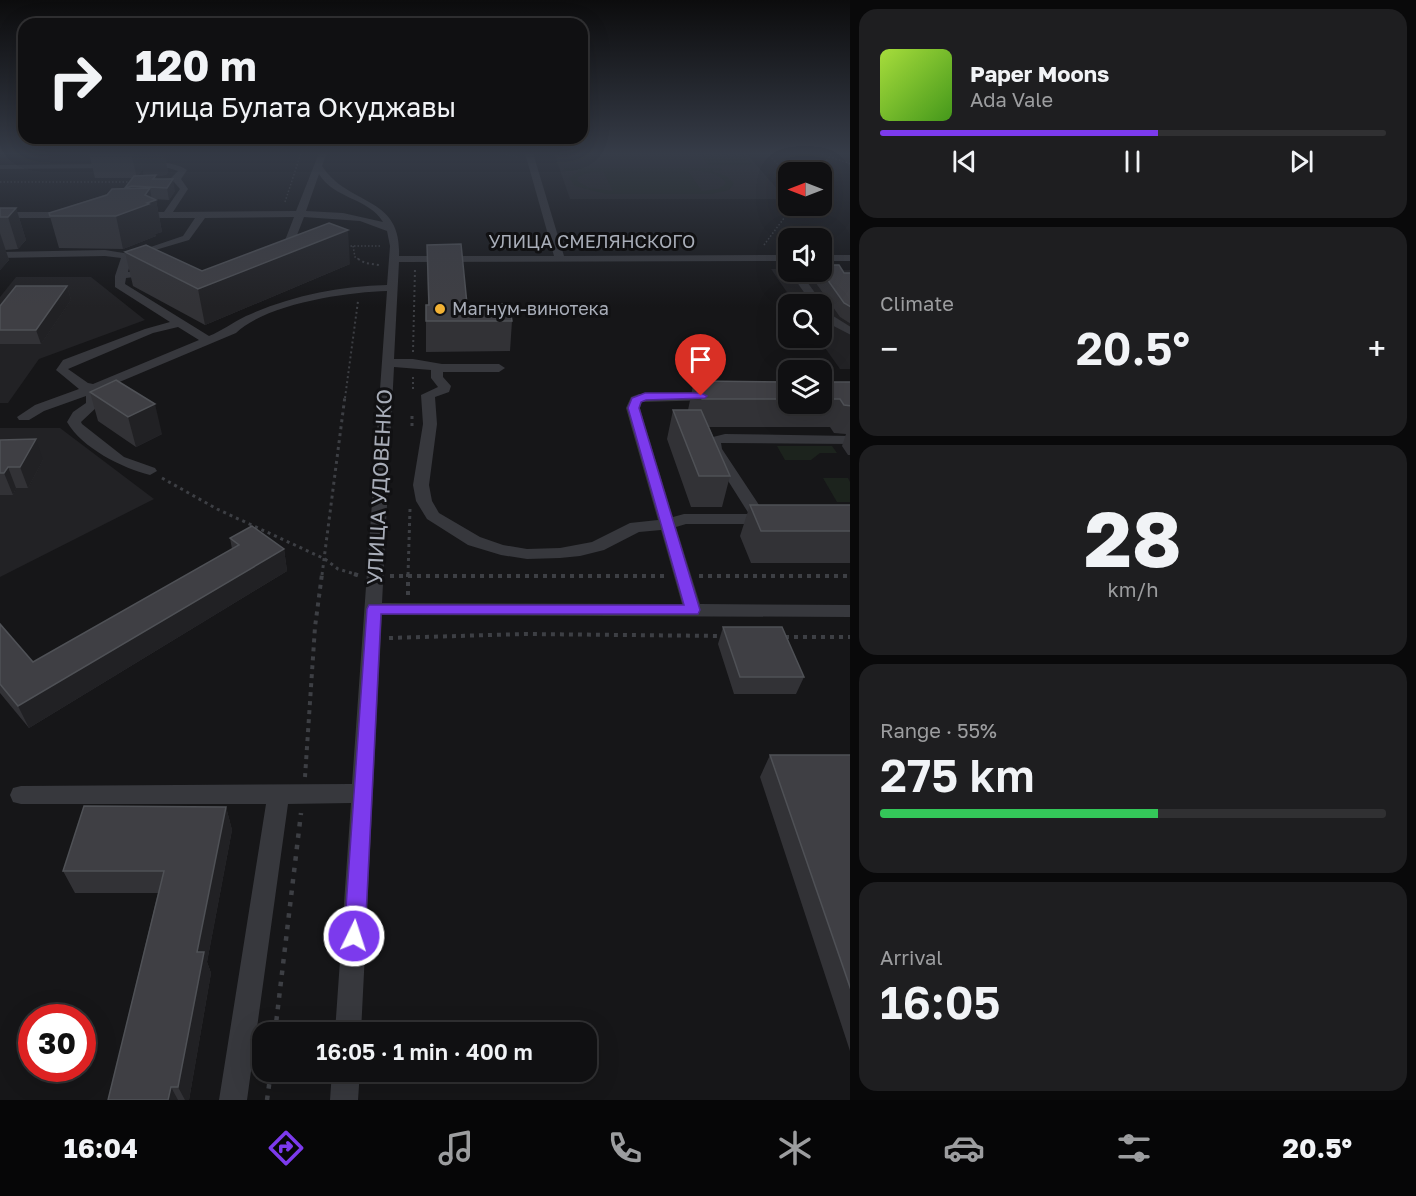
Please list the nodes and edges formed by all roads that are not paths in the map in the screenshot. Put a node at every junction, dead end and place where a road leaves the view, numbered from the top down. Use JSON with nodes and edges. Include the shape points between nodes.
{"nodes":[{"id":1,"x":168,"y":204,"type":"edge"},
{"id":2,"x":310,"y":204,"type":"edge"},
{"id":3,"x":364,"y":204,"type":"edge"},
{"id":4,"x":544,"y":204,"type":"edge"},
{"id":5,"x":206,"y":212,"type":"junction"},
{"id":6,"x":0,"y":215,"type":"edge"},
{"id":7,"x":88,"y":215,"type":"edge"},
{"id":8,"x":121,"y":215,"type":"edge"},
{"id":9,"x":167,"y":215,"type":"junction"},
{"id":10,"x":308,"y":215,"type":"junction"},
{"id":11,"x":369,"y":219,"type":"junction"},
{"id":12,"x":388,"y":220,"type":"junction"},
{"id":13,"x":194,"y":224,"type":"junction"},
{"id":14,"x":232,"y":224,"type":"dead end"},
{"id":15,"x":0,"y":255,"type":"edge"},
{"id":16,"x":127,"y":256,"type":"junction"},
{"id":17,"x":560,"y":258,"type":"junction"},
{"id":18,"x":832,"y":258,"type":"edge"},
{"id":19,"x":850,"y":258,"type":"edge"},
{"id":20,"x":778,"y":259,"type":"edge"},
{"id":21,"x":390,"y":262,"type":"junction"},
{"id":22,"x":287,"y":267,"type":"edge"},
{"id":23,"x":161,"y":273,"type":"edge"},
{"id":24,"x":120,"y":276,"type":"junction"},
{"id":25,"x":392,"y":288,"type":"junction"},
{"id":26,"x":832,"y":321,"type":"edge"},
{"id":27,"x":179,"y":323,"type":"junction"},
{"id":28,"x":850,"y":332,"type":"edge"},
{"id":29,"x":208,"y":341,"type":"junction"},
{"id":30,"x":387,"y":363,"type":"junction"},
{"id":31,"x":437,"y":368,"type":"junction"},
{"id":32,"x":499,"y":368,"type":"dead end"},
{"id":33,"x":90,"y":388,"type":"junction"},
{"id":34,"x":729,"y":396,"type":"edge"},
{"id":35,"x":24,"y":417,"type":"dead end"},
{"id":36,"x":850,"y":440,"type":"edge"},
{"id":37,"x":150,"y":471,"type":"dead end"},
{"id":38,"x":760,"y":519,"type":"junction"},
{"id":39,"x":782,"y":519,"type":"edge"},
{"id":40,"x":667,"y":525,"type":"junction"},
{"id":41,"x":374,"y":609,"type":"junction"},
{"id":42,"x":693,"y":610,"type":"junction"},
{"id":43,"x":850,"y":611,"type":"edge"},
{"id":44,"x":363,"y":793,"type":"junction"},
{"id":45,"x":21,"y":795,"type":"dead end"},
{"id":46,"x":278,"y":795,"type":"junction"},
{"id":47,"x":349,"y":1022,"type":"edge"},
{"id":48,"x":345,"y":1082,"type":"edge"},
{"id":49,"x":233,"y":1100,"type":"edge"},
{"id":50,"x":344,"y":1100,"type":"edge"}],
"edges":[{"from":1,"to":9,"type":"street"},
{"from":2,"to":10,"type":"street"},
{"from":3,"to":12,"type":"street"},
{"from":4,"to":17,"type":"street"},
{"from":5,"to":9,"type":"street"},
{"from":5,"to":10,"type":"street"},
{"from":5,"to":13,"type":"street"},
{"from":6,"to":7,"type":"street"},
{"from":8,"to":9,"type":"street"},
{"from":10,"to":11,"type":"street"},
{"from":10,"to":12,"type":"street"},
{"from":10,"to":22,"type":"street","via":[[284,256]]},
{"from":11,"to":12,"type":"street"},
{"from":11,"to":12,"type":"street"},
{"from":12,"to":21,"type":"street","name":"УЛИЦА УДОВЕНКО"},
{"from":13,"to":14,"type":"street"},
{"from":13,"to":16,"type":"street","via":[[186,238],[178,242]]},
{"from":15,"to":16,"type":"street"},
{"from":16,"to":24,"type":"street"},
{"from":17,"to":20,"type":"street","name":"УЛИЦА СМЕЛЯНСКОГО"},
{"from":17,"to":21,"type":"street","name":"УЛИЦА СМЕЛЯНСКОГО"},
{"from":18,"to":19,"type":"street"},
{"from":21,"to":25,"type":"street","name":"УЛИЦА УДОВЕНКО"},
{"from":23,"to":24,"type":"street"},
{"from":24,"to":27,"type":"street","via":[[122,288]]},
{"from":25,"to":29,"type":"street","via":[[333,291],[284,305]]},
{"from":25,"to":30,"type":"street","name":"УЛИЦА УДОВЕНКО"},
{"from":26,"to":28,"type":"street"},
{"from":27,"to":29,"type":"street"},
{"from":27,"to":33,"type":"street","via":[[149,331],[62,367]]},
{"from":29,"to":33,"type":"street"},
{"from":30,"to":31,"type":"street"},
{"from":30,"to":41,"type":"street","name":"УЛИЦА УДОВЕНКО"},
{"from":31,"to":32,"type":"street"},
{"from":31,"to":40,"type":"street","via":[[436,378],[445,386],[428,395],[430,424],[421,485],[424,501],[434,516],[451,528],[474,541],[528,554],[580,551],[636,527]]},
{"from":33,"to":35,"type":"street"},
{"from":33,"to":37,"type":"street","via":[[92,405],[78,415],[76,427],[119,460]]},
{"from":34,"to":40,"type":"street","via":[[658,396],[636,400],[634,417]]},
{"from":36,"to":38,"type":"street","via":[[714,441],[715,449]]},
{"from":38,"to":39,"type":"street"},
{"from":38,"to":40,"type":"street","via":[[684,519]]},
{"from":40,"to":42,"type":"street"},
{"from":41,"to":42,"type":"street"},
{"from":41,"to":44,"type":"street","name":"УЛИЦА УДОВЕНКО"},
{"from":42,"to":43,"type":"street"},
{"from":44,"to":46,"type":"street"},
{"from":44,"to":47,"type":"street","name":"УЛИЦА УДОВЕНКО"},
{"from":45,"to":46,"type":"street"},
{"from":46,"to":49,"type":"street"},
{"from":48,"to":50,"type":"street"}]}
